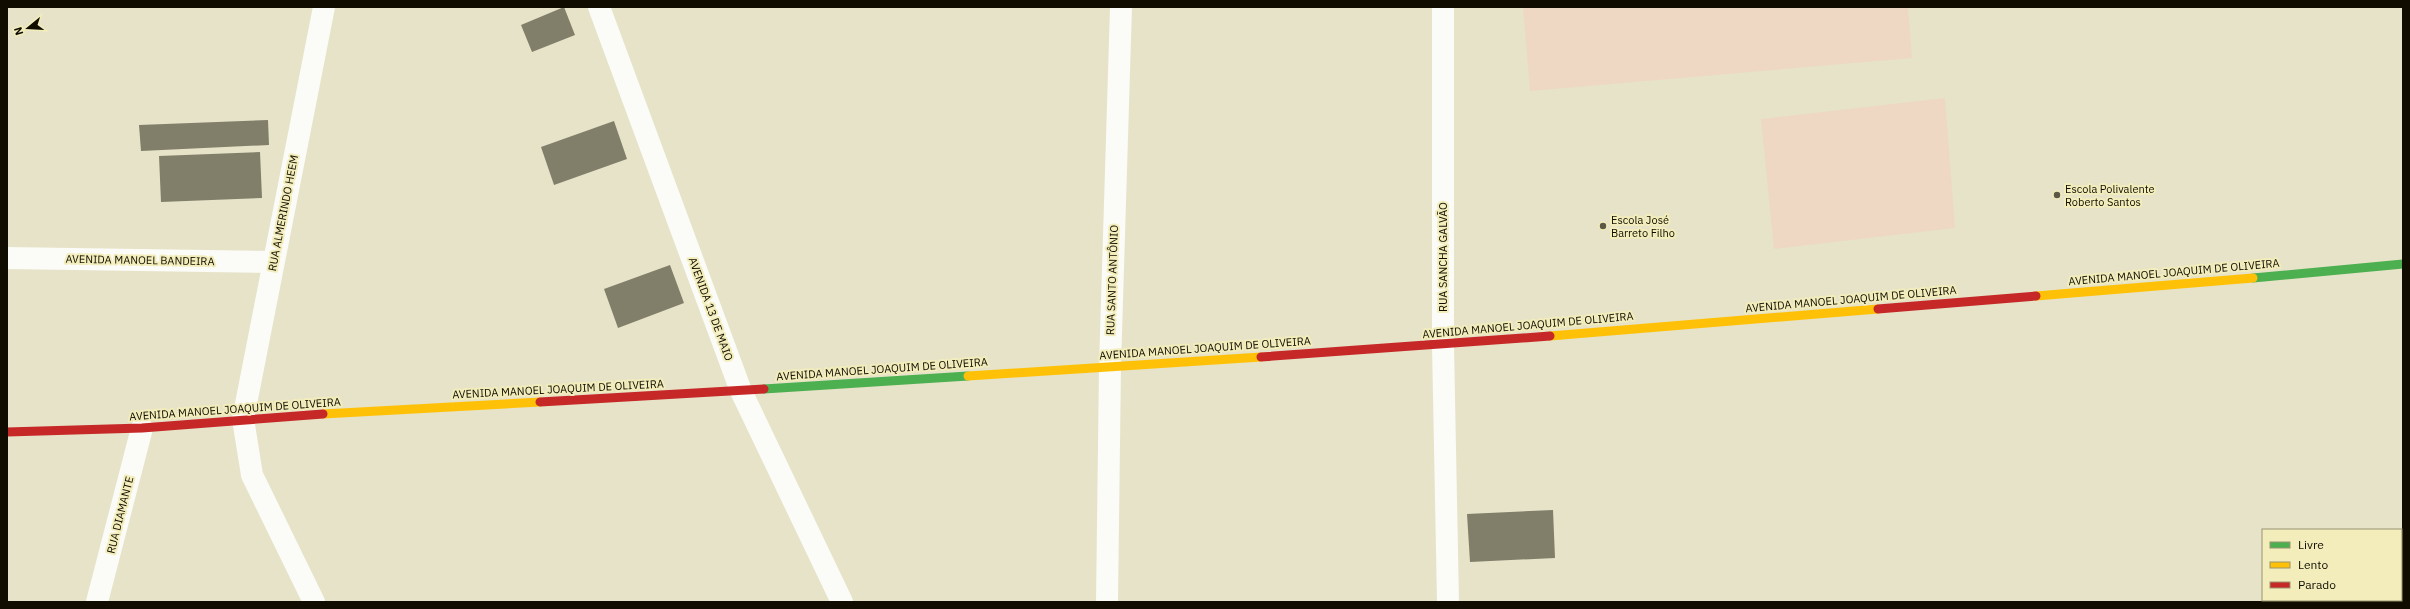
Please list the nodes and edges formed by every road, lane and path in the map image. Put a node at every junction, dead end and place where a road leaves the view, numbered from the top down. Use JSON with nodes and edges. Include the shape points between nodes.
{"nodes":[{"id":1,"x":324,"y":7,"type":"edge"},
{"id":2,"x":599,"y":7,"type":"edge"},
{"id":3,"x":1121,"y":7,"type":"edge"},
{"id":4,"x":1443,"y":7,"type":"edge"},
{"id":5,"x":7,"y":258,"type":"edge"},
{"id":6,"x":273,"y":262,"type":"junction"},
{"id":7,"x":2403,"y":264,"type":"edge"},
{"id":8,"x":1443,"y":345,"type":"junction"},
{"id":9,"x":1110,"y":366,"type":"junction"},
{"id":10,"x":741,"y":391,"type":"junction"},
{"id":11,"x":243,"y":419,"type":"junction"},
{"id":12,"x":142,"y":428,"type":"junction"},
{"id":13,"x":7,"y":432,"type":"edge"},
{"id":14,"x":97,"y":602,"type":"edge"},
{"id":15,"x":314,"y":602,"type":"edge"},
{"id":16,"x":842,"y":602,"type":"edge"},
{"id":17,"x":1107,"y":602,"type":"edge"},
{"id":18,"x":1448,"y":602,"type":"edge"}],
"edges":[{"from":1,"to":6,"type":"street","name":"RUA ALMERINDO HEEM"},
{"from":2,"to":10,"type":"street","name":"AVENIDA 13 DE MAIO"},
{"from":3,"to":9,"type":"street","name":"RUA SANTO ANTÔNIO"},
{"from":4,"to":8,"type":"street","name":"RUA SANCHA GALVÃO"},
{"from":5,"to":6,"type":"street","name":"AVENIDA MANOEL BANDEIRA"},
{"from":6,"to":11,"type":"street","name":"RUA ALMERINDO HEEM"},
{"from":7,"to":8,"type":"street","name":"AVENIDA MANOEL JOAQUIM DE OLIVEIRA"},
{"from":8,"to":9,"type":"street","name":"AVENIDA MANOEL JOAQUIM DE OLIVEIRA"},
{"from":8,"to":18,"type":"street","name":"RUA SANCHA GALVÃO"},
{"from":9,"to":10,"type":"street","name":"AVENIDA MANOEL JOAQUIM DE OLIVEIRA"},
{"from":9,"to":17,"type":"street","name":"RUA SANTO ANTÔNIO"},
{"from":10,"to":11,"type":"street","name":"AVENIDA MANOEL JOAQUIM DE OLIVEIRA"},
{"from":10,"to":16,"type":"street","name":"AVENIDA 13 DE MAIO"},
{"from":11,"to":12,"type":"street","name":"AVENIDA MANOEL JOAQUIM DE OLIVEIRA"},
{"from":11,"to":15,"type":"street","name":"RUA ALMERINDO HEEM","via":[[252,475]]},
{"from":12,"to":13,"type":"street","name":"AVENIDA MANOEL JOAQUIM DE OLIVEIRA"},
{"from":12,"to":14,"type":"street","name":"RUA DIAMANTE"}]}
